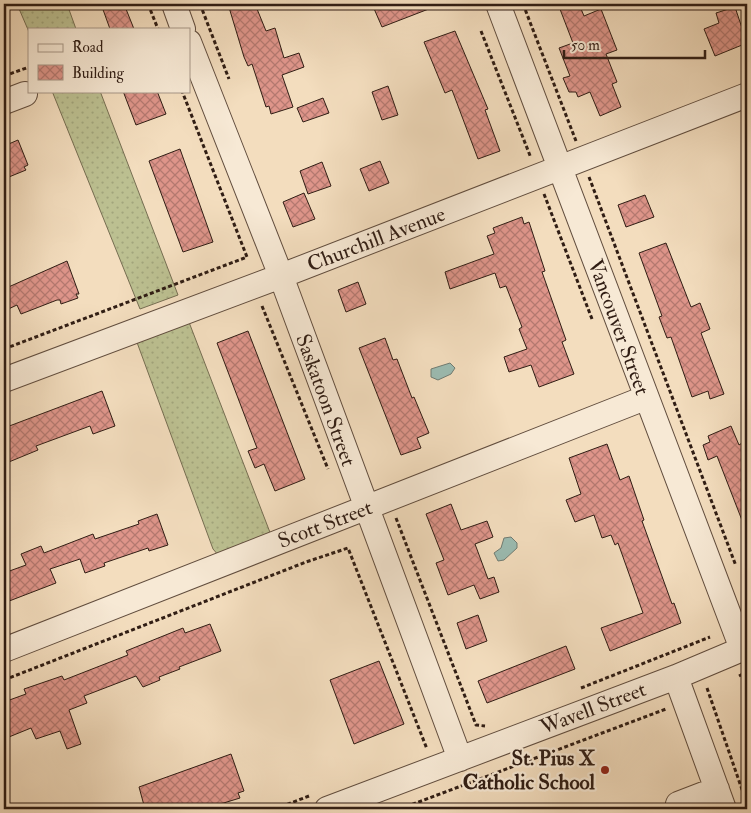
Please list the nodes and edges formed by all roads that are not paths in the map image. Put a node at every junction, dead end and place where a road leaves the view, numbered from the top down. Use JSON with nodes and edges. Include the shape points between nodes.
{"nodes":[{"id":1,"x":174,"y":4,"type":"edge"},
{"id":2,"x":498,"y":4,"type":"edge"},
{"id":3,"x":184,"y":28,"type":"edge"},
{"id":4,"x":190,"y":45,"type":"edge"},
{"id":5,"x":747,"y":95,"type":"edge"},
{"id":6,"x":560,"y":168,"type":"junction"},
{"id":7,"x":281,"y":276,"type":"junction"},
{"id":8,"x":4,"y":380,"type":"edge"},
{"id":9,"x":645,"y":398,"type":"junction"},
{"id":10,"x":366,"y":508,"type":"junction"},
{"id":11,"x":745,"y":648,"type":"edge"},
{"id":12,"x":4,"y":650,"type":"edge"},
{"id":13,"x":676,"y":677,"type":"junction"},
{"id":14,"x":460,"y":759,"type":"junction"},
{"id":15,"x":720,"y":799,"type":"edge"},
{"id":16,"x":321,"y":801,"type":"edge"},
{"id":17,"x":680,"y":809,"type":"edge"}],
"edges":[{"from":1,"to":3,"type":"street"},
{"from":2,"to":6,"type":"street","name":"Vancouver Street"},
{"from":4,"to":7,"type":"street","name":"Saskatoon Street"},
{"from":5,"to":6,"type":"street","name":"Churchill Avenue"},
{"from":6,"to":7,"type":"street","name":"Churchill Avenue"},
{"from":6,"to":9,"type":"street","name":"Vancouver Street"},
{"from":7,"to":8,"type":"street","name":"Churchill Avenue"},
{"from":7,"to":10,"type":"street","name":"Saskatoon Street"},
{"from":9,"to":10,"type":"street","name":"Scott Street"},
{"from":9,"to":11,"type":"street","name":"Vancouver Street"},
{"from":10,"to":12,"type":"street","name":"Scott Street"},
{"from":10,"to":14,"type":"street","name":"Saskatoon Street"},
{"from":11,"to":13,"type":"street","name":"Wavell Street"},
{"from":13,"to":14,"type":"street","name":"Wavell Street"},
{"from":13,"to":15,"type":"street"},
{"from":14,"to":16,"type":"street","name":"Wavell Street"},
{"from":15,"to":17,"type":"street","via":[[678,804]]}]}
